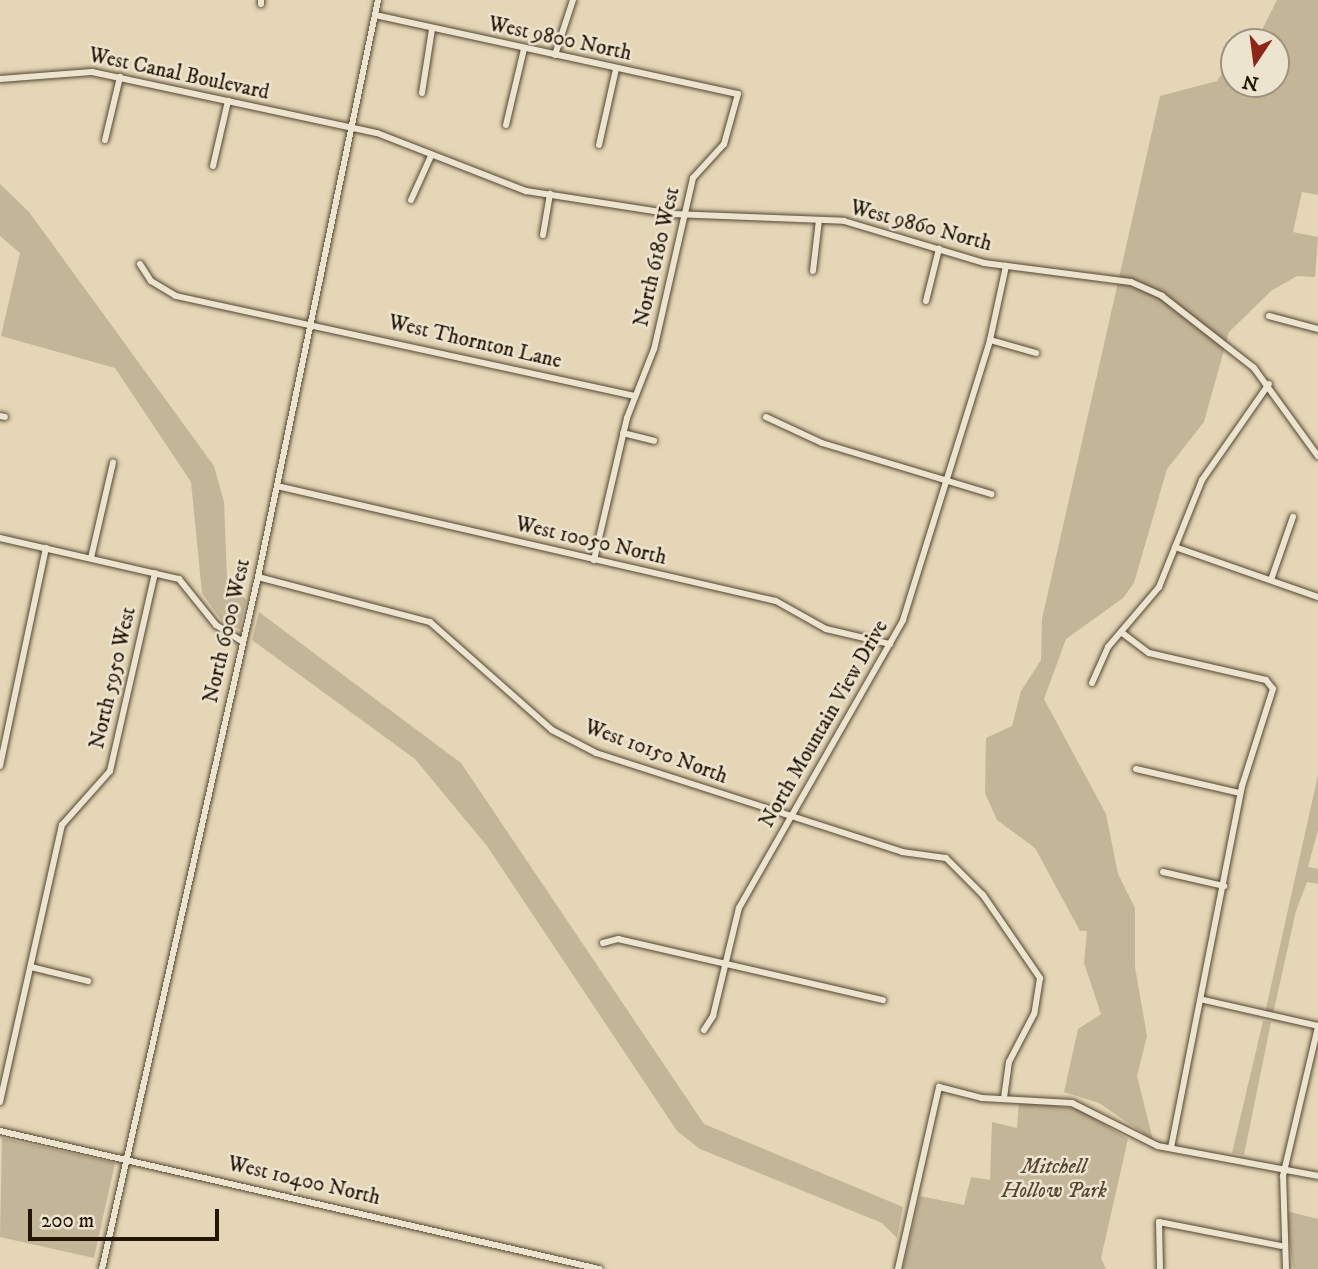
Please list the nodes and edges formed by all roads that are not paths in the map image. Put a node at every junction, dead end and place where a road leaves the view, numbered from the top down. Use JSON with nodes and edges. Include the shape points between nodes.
{"nodes":[{"id":1,"x":378,"y":0,"type":"edge"},
{"id":2,"x":573,"y":0,"type":"edge"},
{"id":3,"x":375,"y":16,"type":"junction"},
{"id":4,"x":432,"y":29,"type":"junction"},
{"id":5,"x":524,"y":49,"type":"junction"},
{"id":6,"x":555,"y":55,"type":"junction"},
{"id":7,"x":616,"y":69,"type":"junction"},
{"id":8,"x":120,"y":77,"type":"junction"},
{"id":9,"x":0,"y":79,"type":"edge"},
{"id":10,"x":422,"y":93,"type":"dead end"},
{"id":11,"x":738,"y":94,"type":"joint"},
{"id":12,"x":228,"y":102,"type":"junction"},
{"id":13,"x":506,"y":125,"type":"dead end"},
{"id":14,"x":349,"y":127,"type":"junction"},
{"id":15,"x":105,"y":140,"type":"dead end"},
{"id":16,"x":599,"y":145,"type":"dead end"},
{"id":17,"x":431,"y":156,"type":"junction"},
{"id":18,"x":213,"y":166,"type":"dead end"},
{"id":19,"x":550,"y":194,"type":"junction"},
{"id":20,"x":411,"y":200,"type":"dead end"},
{"id":21,"x":684,"y":214,"type":"junction"},
{"id":22,"x":819,"y":220,"type":"junction"},
{"id":23,"x":543,"y":235,"type":"dead end"},
{"id":24,"x":939,"y":249,"type":"junction"},
{"id":25,"x":140,"y":264,"type":"dead end"},
{"id":26,"x":1006,"y":266,"type":"junction"},
{"id":27,"x":813,"y":271,"type":"dead end"},
{"id":28,"x":926,"y":301,"type":"dead end"},
{"id":29,"x":1269,"y":316,"type":"dead end"},
{"id":30,"x":307,"y":323,"type":"junction"},
{"id":31,"x":1318,"y":329,"type":"edge"},
{"id":32,"x":990,"y":340,"type":"junction"},
{"id":33,"x":1036,"y":353,"type":"dead end"},
{"id":34,"x":1269,"y":384,"type":"junction"},
{"id":35,"x":635,"y":396,"type":"junction"},
{"id":36,"x":766,"y":417,"type":"dead end"},
{"id":37,"x":623,"y":433,"type":"junction"},
{"id":38,"x":654,"y":441,"type":"dead end"},
{"id":39,"x":1318,"y":456,"type":"edge"},
{"id":40,"x":113,"y":463,"type":"dead end"},
{"id":41,"x":942,"y":480,"type":"junction"},
{"id":42,"x":277,"y":486,"type":"junction"},
{"id":43,"x":991,"y":494,"type":"dead end"},
{"id":44,"x":1293,"y":516,"type":"dead end"},
{"id":45,"x":0,"y":538,"type":"edge"},
{"id":46,"x":1175,"y":547,"type":"junction"},
{"id":47,"x":46,"y":548,"type":"junction"},
{"id":48,"x":91,"y":558,"type":"junction"},
{"id":49,"x":594,"y":560,"type":"junction"},
{"id":50,"x":155,"y":573,"type":"junction"},
{"id":51,"x":258,"y":577,"type":"junction"},
{"id":52,"x":1271,"y":580,"type":"junction"},
{"id":53,"x":1318,"y":597,"type":"edge"},
{"id":54,"x":1121,"y":632,"type":"junction"},
{"id":55,"x":242,"y":641,"type":"junction"},
{"id":56,"x":890,"y":644,"type":"junction"},
{"id":57,"x":1092,"y":683,"type":"dead end"},
{"id":58,"x":0,"y":766,"type":"edge"},
{"id":59,"x":1136,"y":769,"type":"dead end"},
{"id":60,"x":1240,"y":793,"type":"junction"},
{"id":61,"x":790,"y":818,"type":"junction"},
{"id":62,"x":1163,"y":872,"type":"dead end"},
{"id":63,"x":1224,"y":886,"type":"junction"},
{"id":64,"x":603,"y":943,"type":"dead end"},
{"id":65,"x":723,"y":964,"type":"junction"},
{"id":66,"x":31,"y":967,"type":"junction"},
{"id":67,"x":89,"y":981,"type":"dead end"},
{"id":68,"x":883,"y":1000,"type":"dead end"},
{"id":69,"x":1204,"y":1000,"type":"junction"},
{"id":70,"x":1318,"y":1027,"type":"edge"},
{"id":71,"x":704,"y":1030,"type":"dead end"},
{"id":72,"x":1004,"y":1096,"type":"junction"},
{"id":73,"x":0,"y":1102,"type":"edge"},
{"id":74,"x":0,"y":1131,"type":"edge"},
{"id":75,"x":1171,"y":1148,"type":"junction"},
{"id":76,"x":126,"y":1159,"type":"junction"},
{"id":77,"x":1284,"y":1169,"type":"junction"},
{"id":78,"x":1318,"y":1176,"type":"edge"},
{"id":79,"x":1281,"y":1246,"type":"junction"},
{"id":80,"x":102,"y":1269,"type":"edge"},
{"id":81,"x":599,"y":1269,"type":"edge"},
{"id":82,"x":898,"y":1269,"type":"edge"},
{"id":83,"x":1160,"y":1269,"type":"edge"},
{"id":84,"x":1286,"y":1269,"type":"edge"}],
"edges":[{"from":1,"to":3,"type":"street","name":"North 6000 West"},
{"from":2,"to":6,"type":"street"},
{"from":3,"to":4,"type":"street","name":"West 9800 North"},
{"from":3,"to":14,"type":"street","name":"North 6000 West"},
{"from":4,"to":5,"type":"street","name":"West 9800 North"},
{"from":4,"to":10,"type":"street"},
{"from":5,"to":6,"type":"street","name":"West 9800 North"},
{"from":5,"to":13,"type":"street"},
{"from":6,"to":7,"type":"street","name":"West 9800 North"},
{"from":7,"to":11,"type":"street","name":"West 9800 North"},
{"from":7,"to":16,"type":"street"},
{"from":8,"to":9,"type":"street","name":"West Canal Boulevard","via":[[68,70]]},
{"from":8,"to":12,"type":"street","name":"West Canal Boulevard"},
{"from":8,"to":15,"type":"street"},
{"from":11,"to":21,"type":"street","name":"North 6180 West","via":[[730,132],[693,178]]},
{"from":12,"to":14,"type":"street","name":"West Canal Boulevard"},
{"from":12,"to":18,"type":"street"},
{"from":14,"to":17,"type":"street"},
{"from":14,"to":30,"type":"street","name":"North 6000 West"},
{"from":17,"to":19,"type":"street","via":[[503,186]]},
{"from":17,"to":20,"type":"street"},
{"from":19,"to":21,"type":"street","name":"West 9860 North"},
{"from":19,"to":23,"type":"street"},
{"from":21,"to":22,"type":"street","name":"West 9860 North"},
{"from":21,"to":35,"type":"street","name":"North 6180 West","via":[[654,349]]},
{"from":22,"to":24,"type":"street","name":"West 9860 North","via":[[844,221]]},
{"from":22,"to":27,"type":"street"},
{"from":24,"to":26,"type":"street","name":"West 9860 North"},
{"from":24,"to":28,"type":"street"},
{"from":25,"to":30,"type":"street","name":"West Thornton Lane","via":[[151,281],[176,296]]},
{"from":26,"to":32,"type":"street","name":"North Mountain View Drive"},
{"from":26,"to":34,"type":"street","name":"West 9860 North","via":[[1106,278],[1162,296]]},
{"from":29,"to":31,"type":"street"},
{"from":30,"to":35,"type":"street","name":"West Thornton Lane"},
{"from":30,"to":42,"type":"street","name":"North 6000 West"},
{"from":32,"to":33,"type":"street"},
{"from":32,"to":41,"type":"street","name":"North Mountain View Drive"},
{"from":34,"to":39,"type":"street","name":"West 9860 North"},
{"from":34,"to":46,"type":"street","via":[[1197,488]]},
{"from":35,"to":37,"type":"street","name":"North 6180 West"},
{"from":36,"to":41,"type":"street","via":[[822,443]]},
{"from":37,"to":38,"type":"street"},
{"from":37,"to":49,"type":"street","name":"North 6180 West"},
{"from":40,"to":48,"type":"street"},
{"from":41,"to":43,"type":"street"},
{"from":41,"to":56,"type":"street","name":"North Mountain View Drive"},
{"from":42,"to":49,"type":"street","name":"West 10050 North"},
{"from":42,"to":51,"type":"street","name":"North 6000 West"},
{"from":44,"to":52,"type":"street"},
{"from":45,"to":47,"type":"street"},
{"from":46,"to":52,"type":"street"},
{"from":46,"to":54,"type":"street","via":[[1159,587]]},
{"from":47,"to":48,"type":"street"},
{"from":47,"to":58,"type":"street"},
{"from":48,"to":50,"type":"street"},
{"from":49,"to":56,"type":"street","name":"West 10050 North","via":[[776,601],[826,629]]},
{"from":50,"to":55,"type":"street","via":[[186,584],[216,625]]},
{"from":50,"to":66,"type":"street","name":"North 5950 West","via":[[110,771],[67,813]]},
{"from":51,"to":55,"type":"street","name":"North 6000 West"},
{"from":51,"to":61,"type":"street","name":"West 10150 North","via":[[430,622],[552,730],[596,753]]},
{"from":52,"to":53,"type":"street"},
{"from":54,"to":57,"type":"street"},
{"from":54,"to":60,"type":"street","via":[[1155,655],[1270,684]]},
{"from":55,"to":76,"type":"street","name":"North 6000 West"},
{"from":56,"to":61,"type":"street","name":"North Mountain View Drive"},
{"from":59,"to":60,"type":"street"},
{"from":60,"to":63,"type":"street"},
{"from":61,"to":65,"type":"street","name":"North Mountain View Drive","via":[[738,908]]},
{"from":61,"to":72,"type":"street","name":"West 10150 North","via":[[902,852],[946,858],[984,895],[1040,978],[1034,1014],[1009,1062]]},
{"from":62,"to":63,"type":"street"},
{"from":63,"to":69,"type":"street"},
{"from":64,"to":65,"type":"street","via":[[618,939]]},
{"from":65,"to":68,"type":"street"},
{"from":65,"to":71,"type":"street","name":"North Mountain View Drive","via":[[713,1016]]},
{"from":66,"to":67,"type":"street"},
{"from":66,"to":73,"type":"street","name":"North 5950 West"},
{"from":69,"to":70,"type":"street"},
{"from":69,"to":75,"type":"street"},
{"from":70,"to":77,"type":"street"},
{"from":72,"to":75,"type":"street","via":[[1089,1108],[1144,1141]]},
{"from":72,"to":82,"type":"street","via":[[939,1087]]},
{"from":74,"to":76,"type":"street","name":"West 10400 North"},
{"from":75,"to":77,"type":"street"},
{"from":76,"to":80,"type":"street","name":"North 6000 West"},
{"from":76,"to":81,"type":"street","name":"West 10400 North"},
{"from":77,"to":78,"type":"street"},
{"from":77,"to":79,"type":"street"},
{"from":79,"to":83,"type":"street","via":[[1159,1222]]},
{"from":79,"to":84,"type":"street"}]}
